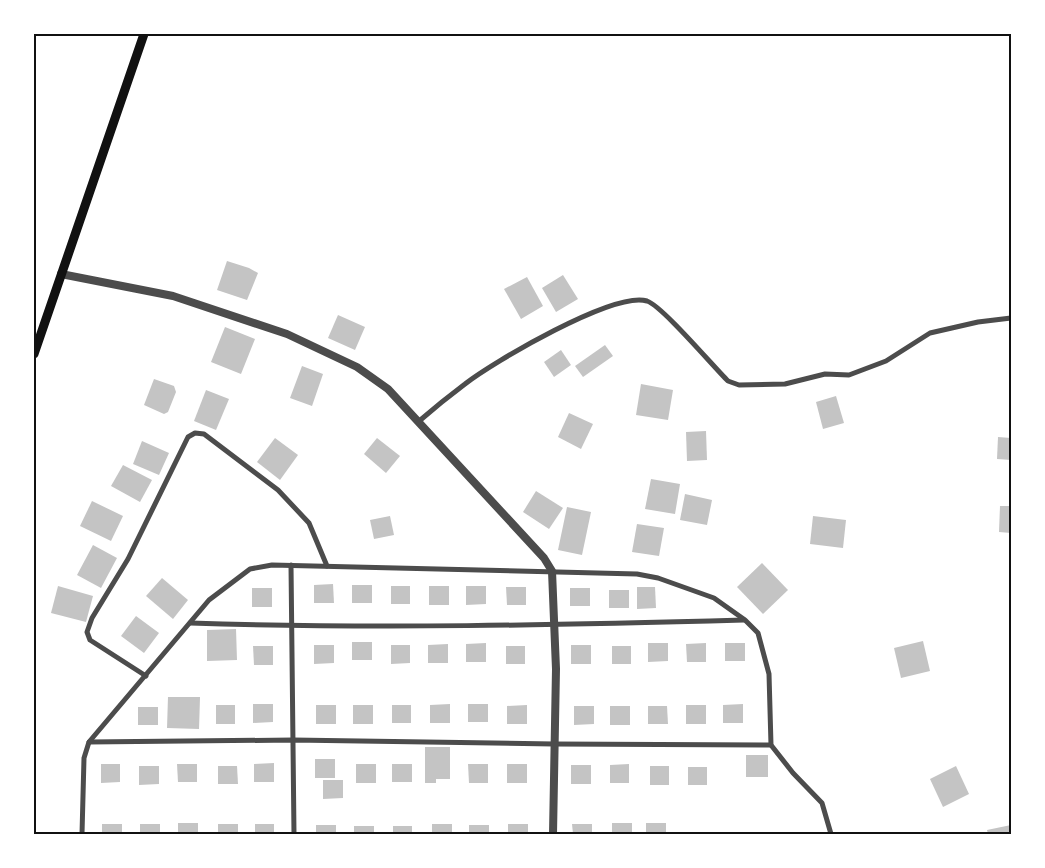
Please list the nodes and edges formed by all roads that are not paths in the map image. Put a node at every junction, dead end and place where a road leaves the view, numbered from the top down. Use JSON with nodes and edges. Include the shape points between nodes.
{"nodes":[{"id":1,"x":144,"y":34,"type":"edge"},
{"id":2,"x":61,"y":274,"type":"junction"},
{"id":3,"x":1011,"y":318,"type":"edge"},
{"id":4,"x":34,"y":354,"type":"edge"},
{"id":5,"x":418,"y":422,"type":"junction"},
{"id":6,"x":291,"y":565,"type":"junction"},
{"id":7,"x":327,"y":566,"type":"junction"},
{"id":8,"x":552,"y":571,"type":"junction"},
{"id":9,"x":745,"y":620,"type":"junction"},
{"id":10,"x":190,"y":623,"type":"junction"},
{"id":11,"x":292,"y":626,"type":"junction"},
{"id":12,"x":554,"y":626,"type":"junction"},
{"id":13,"x":146,"y":676,"type":"junction"},
{"id":14,"x":293,"y":740,"type":"junction"},
{"id":15,"x":89,"y":742,"type":"junction"},
{"id":16,"x":554,"y":744,"type":"junction"},
{"id":17,"x":771,"y":744,"type":"junction"},
{"id":18,"x":82,"y":834,"type":"edge"},
{"id":19,"x":294,"y":834,"type":"edge"},
{"id":20,"x":553,"y":834,"type":"edge"},
{"id":21,"x":831,"y":834,"type":"edge"}],
"edges":[{"from":1,"to":2,"type":"main road"},
{"from":2,"to":4,"type":"main road"},
{"from":2,"to":5,"type":"street","via":[[173,296],[287,334],[357,367],[388,389]]},
{"from":3,"to":5,"type":"street","via":[[930,333],[886,361],[849,375],[825,374],[785,384],[754,386],[728,381],[666,315],[648,301],[631,300],[589,314],[537,339],[466,382]]},
{"from":5,"to":8,"type":"street","via":[[544,558]]},
{"from":6,"to":7,"type":"street"},
{"from":6,"to":10,"type":"street","via":[[250,569],[209,600]]},
{"from":6,"to":11,"type":"street"},
{"from":7,"to":8,"type":"street"},
{"from":7,"to":13,"type":"street","via":[[309,523],[278,490],[204,434],[195,433],[188,437],[128,559],[87,632],[90,640]]},
{"from":8,"to":9,"type":"street","via":[[637,574],[658,578],[714,598]]},
{"from":8,"to":12,"type":"street"},
{"from":9,"to":12,"type":"street"},
{"from":9,"to":17,"type":"street","via":[[758,633],[769,674]]},
{"from":10,"to":11,"type":"street"},
{"from":10,"to":13,"type":"street"},
{"from":11,"to":12,"type":"street"},
{"from":11,"to":14,"type":"street"},
{"from":12,"to":16,"type":"street"},
{"from":13,"to":15,"type":"street"},
{"from":14,"to":15,"type":"street"},
{"from":14,"to":16,"type":"street"},
{"from":14,"to":19,"type":"street"},
{"from":15,"to":18,"type":"street","via":[[84,758]]},
{"from":16,"to":17,"type":"street"},
{"from":16,"to":20,"type":"street"},
{"from":17,"to":21,"type":"street","via":[[822,803]]}]}
